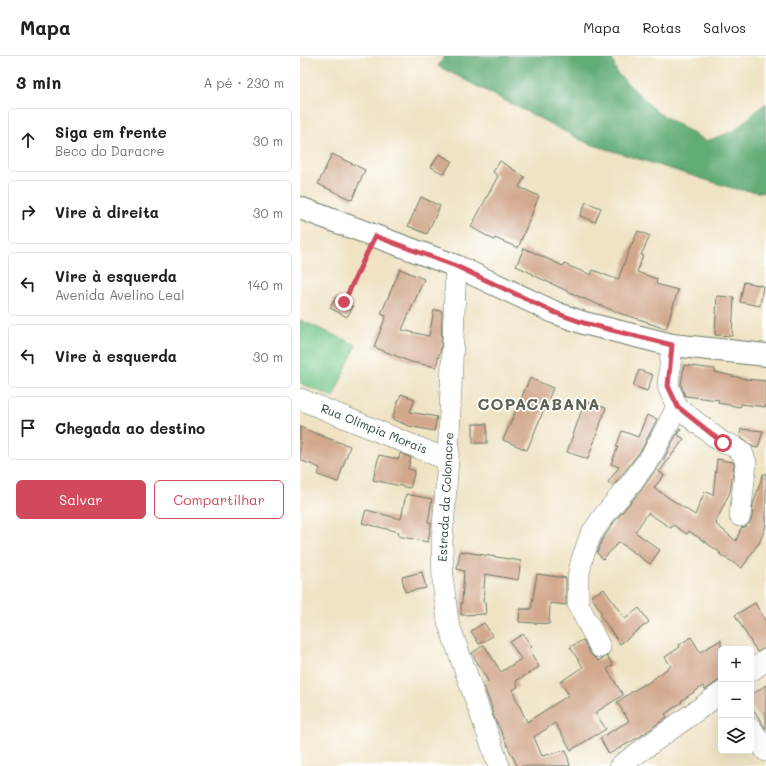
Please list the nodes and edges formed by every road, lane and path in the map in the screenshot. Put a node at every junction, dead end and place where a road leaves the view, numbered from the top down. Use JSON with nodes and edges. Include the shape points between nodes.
{"nodes":[{"id":1,"x":300,"y":208,"type":"edge"},
{"id":2,"x":375,"y":236,"type":"junction"},
{"id":3,"x":456,"y":266,"type":"junction"},
{"id":4,"x":344,"y":302,"type":"dead end"},
{"id":5,"x":672,"y":345,"type":"junction"},
{"id":6,"x":766,"y":355,"type":"edge"},
{"id":7,"x":300,"y":399,"type":"edge"},
{"id":8,"x":678,"y":407,"type":"junction"},
{"id":9,"x":448,"y":460,"type":"junction"},
{"id":10,"x":740,"y":516,"type":"dead end"},
{"id":11,"x":600,"y":647,"type":"dead end"},
{"id":12,"x":766,"y":660,"type":"edge"},
{"id":13,"x":754,"y":669,"type":"edge"},
{"id":14,"x":718,"y":695,"type":"edge"},
{"id":15,"x":754,"y":733,"type":"edge"},
{"id":16,"x":766,"y":751,"type":"edge"},
{"id":17,"x":499,"y":766,"type":"edge"},
{"id":18,"x":620,"y":766,"type":"edge"}],
"edges":[{"from":1,"to":2,"type":"main road"},
{"from":2,"to":3,"type":"main road"},
{"from":2,"to":4,"type":"path"},
{"from":3,"to":5,"type":"main road","via":[[556,313],[584,323]]},
{"from":3,"to":9,"type":"street","name":"Estrada da Colonacre"},
{"from":5,"to":6,"type":"main road"},
{"from":5,"to":8,"type":"street","via":[[668,386]]},
{"from":7,"to":9,"type":"street","name":"Rua Olimpia Morais"},
{"from":8,"to":10,"type":"street","via":[[723,443],[742,452],[746,463]]},
{"from":8,"to":11,"type":"street","via":[[652,455],[592,534],[582,559],[578,578],[578,604]]},
{"from":9,"to":17,"type":"street","name":"Estrada da Colonacre","via":[[442,540],[443,582],[448,622]]},
{"from":12,"to":13,"type":"street"},
{"from":14,"to":18,"type":"street"},
{"from":15,"to":16,"type":"street"}]}
